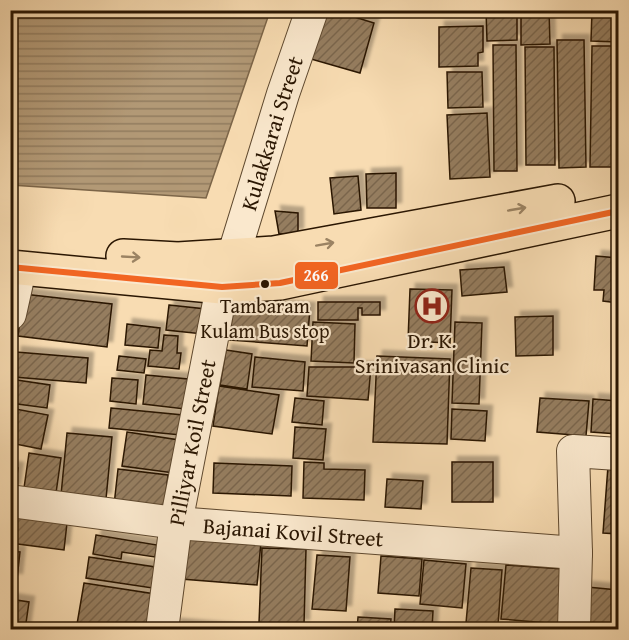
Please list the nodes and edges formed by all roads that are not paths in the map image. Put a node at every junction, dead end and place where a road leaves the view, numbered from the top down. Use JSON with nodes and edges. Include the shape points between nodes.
{"nodes":[{"id":1,"x":312,"y":10,"type":"edge"},
{"id":2,"x":618,"y":190,"type":"edge"},
{"id":3,"x":618,"y":211,"type":"edge"},
{"id":4,"x":16,"y":257,"type":"edge"},
{"id":5,"x":228,"y":272,"type":"junction"},
{"id":6,"x":10,"y":314,"type":"edge"},
{"id":7,"x":618,"y":454,"type":"edge"},
{"id":8,"x":10,"y":501,"type":"edge"},
{"id":9,"x":176,"y":523,"type":"junction"},
{"id":10,"x":576,"y":552,"type":"junction"},
{"id":11,"x":162,"y":630,"type":"edge"},
{"id":12,"x":574,"y":630,"type":"edge"}],
"edges":[{"from":1,"to":5,"type":"street","name":"Kulakkarai Street"},
{"from":5,"to":2,"type":"main road","one_way":true,"via":[[274,253]]},
{"from":3,"to":5,"type":"main road","via":[[280,283]]},
{"from":4,"to":5,"type":"main road"},
{"from":4,"to":6,"type":"street"},
{"from":5,"to":9,"type":"street","name":"Pilliyar Koil Street"},
{"from":7,"to":10,"type":"street","via":[[573,451]]},
{"from":8,"to":9,"type":"street","name":"Bajanai Kovil Street"},
{"from":9,"to":10,"type":"street","name":"Bajanai Kovil Street"},
{"from":9,"to":11,"type":"street","name":"Pilliyar Koil Street"},
{"from":10,"to":12,"type":"street"}]}
